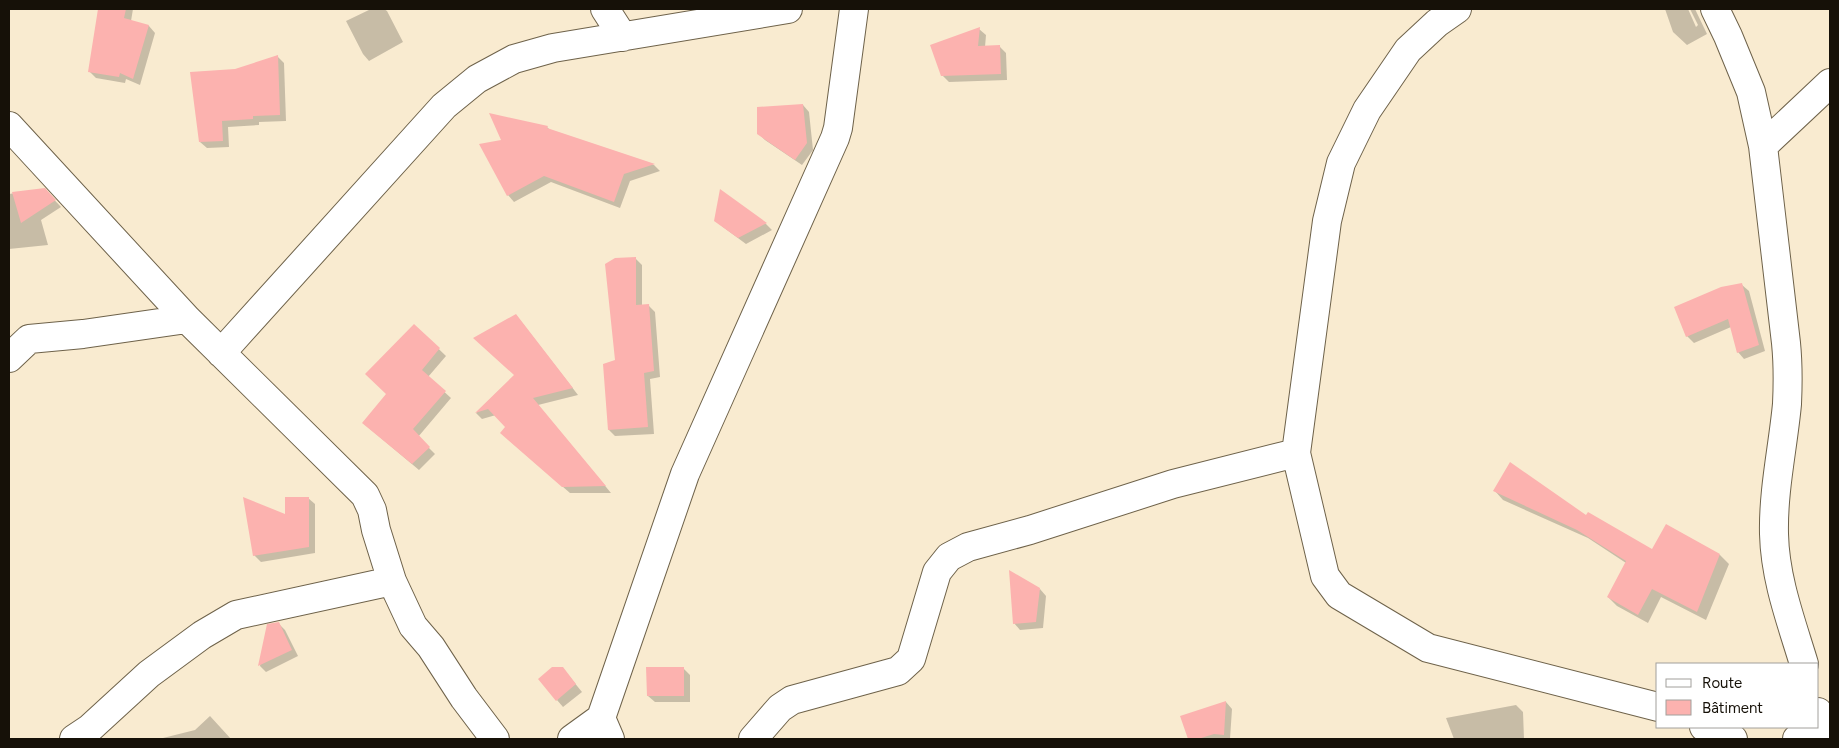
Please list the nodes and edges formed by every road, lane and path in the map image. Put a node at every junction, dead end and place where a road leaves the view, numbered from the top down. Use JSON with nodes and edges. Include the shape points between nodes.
{"nodes":[{"id":1,"x":605,"y":9,"type":"edge"},
{"id":2,"x":788,"y":9,"type":"edge"},
{"id":3,"x":854,"y":9,"type":"edge"},
{"id":4,"x":1457,"y":9,"type":"edge"},
{"id":5,"x":1715,"y":9,"type":"edge"},
{"id":6,"x":623,"y":37,"type":"junction"},
{"id":7,"x":1830,"y":83,"type":"edge"},
{"id":8,"x":9,"y":126,"type":"edge"},
{"id":9,"x":1763,"y":146,"type":"junction"},
{"id":10,"x":188,"y":320,"type":"junction"},
{"id":11,"x":221,"y":353,"type":"junction"},
{"id":12,"x":9,"y":358,"type":"edge"},
{"id":13,"x":1296,"y":454,"type":"junction"},
{"id":14,"x":392,"y":581,"type":"junction"},
{"id":15,"x":1804,"y":663,"type":"edge"},
{"id":16,"x":1656,"y":706,"type":"edge"},
{"id":17,"x":605,"y":728,"type":"edge"},
{"id":18,"x":1706,"y":728,"type":"edge"},
{"id":19,"x":1812,"y":728,"type":"edge"},
{"id":20,"x":74,"y":739,"type":"edge"},
{"id":21,"x":495,"y":739,"type":"edge"},
{"id":22,"x":572,"y":739,"type":"edge"},
{"id":23,"x":753,"y":739,"type":"edge"},
{"id":24,"x":1733,"y":739,"type":"edge"},
{"id":25,"x":1797,"y":739,"type":"edge"}],
"edges":[{"from":1,"to":6,"type":"street"},
{"from":2,"to":6,"type":"street"},
{"from":3,"to":17,"type":"street","via":[[835,138],[685,474]]},
{"from":4,"to":13,"type":"street","via":[[1408,50],[1367,110],[1341,163],[1327,221]]},
{"from":5,"to":9,"type":"street","via":[[1751,92]]},
{"from":6,"to":11,"type":"street","via":[[514,58],[477,79],[444,106]]},
{"from":7,"to":9,"type":"street"},
{"from":8,"to":10,"type":"street"},
{"from":9,"to":15,"type":"street","via":[[1788,375],[1774,534],[1778,577]]},
{"from":10,"to":11,"type":"street"},
{"from":10,"to":12,"type":"street","via":[[29,339]]},
{"from":11,"to":14,"type":"street","via":[[365,495]]},
{"from":13,"to":16,"type":"street","via":[[1325,576],[1339,595],[1428,648]]},
{"from":13,"to":23,"type":"street","via":[[1174,484],[968,547],[949,557],[937,572],[911,659],[898,671],[792,700],[780,708]]},
{"from":14,"to":20,"type":"street","via":[[236,615],[148,674]]},
{"from":14,"to":21,"type":"street","via":[[413,626]]},
{"from":17,"to":22,"type":"street"},
{"from":18,"to":24,"type":"street"},
{"from":19,"to":25,"type":"street"}]}
